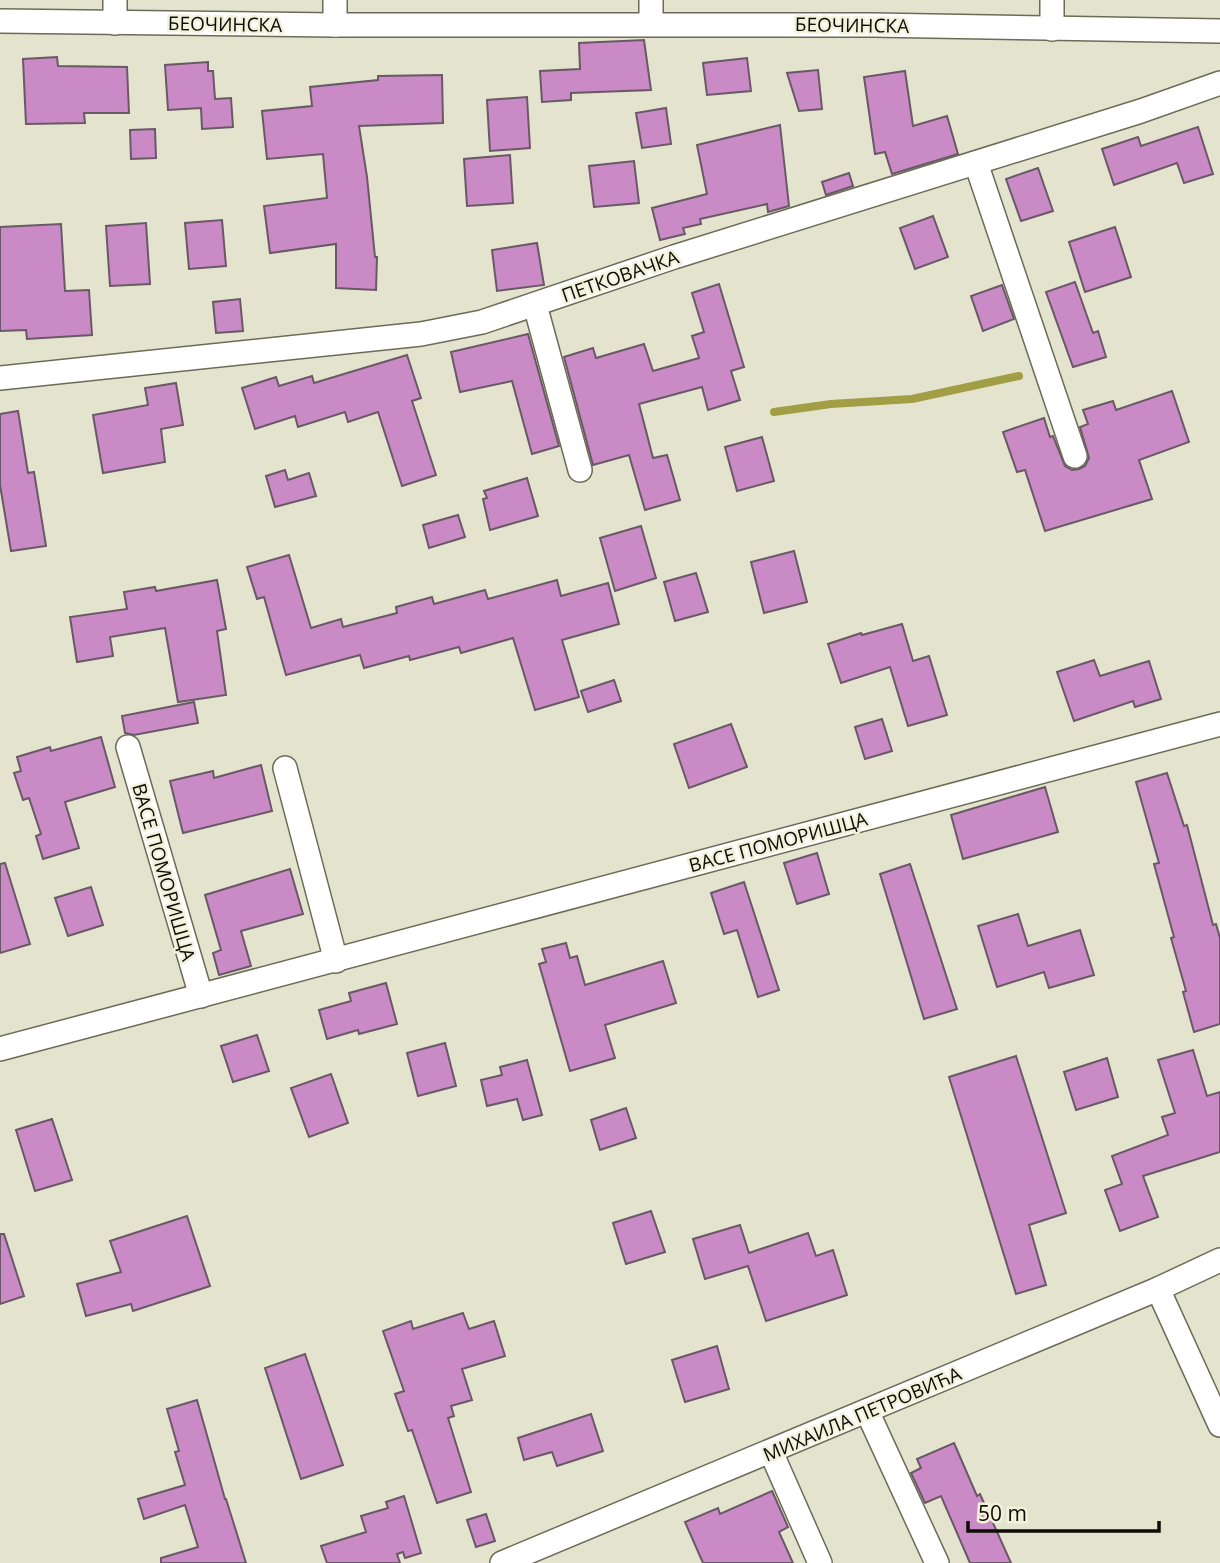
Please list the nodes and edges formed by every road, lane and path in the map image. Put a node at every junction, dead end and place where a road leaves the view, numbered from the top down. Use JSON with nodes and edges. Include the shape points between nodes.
{"nodes":[{"id":1,"x":335,"y":0,"type":"edge"},
{"id":2,"x":651,"y":0,"type":"edge"},
{"id":3,"x":1052,"y":0,"type":"edge"},
{"id":4,"x":115,"y":12,"type":"edge"},
{"id":5,"x":0,"y":21,"type":"edge"},
{"id":6,"x":651,"y":24,"type":"junction"},
{"id":7,"x":335,"y":25,"type":"junction"},
{"id":8,"x":1052,"y":29,"type":"junction"},
{"id":9,"x":1220,"y":31,"type":"edge"},
{"id":10,"x":1220,"y":83,"type":"edge"},
{"id":11,"x":976,"y":163,"type":"junction"},
{"id":12,"x":535,"y":304,"type":"junction"},
{"id":13,"x":0,"y":378,"type":"edge"},
{"id":14,"x":1075,"y":456,"type":"dead end"},
{"id":15,"x":580,"y":470,"type":"dead end"},
{"id":16,"x":1220,"y":723,"type":"edge"},
{"id":17,"x":128,"y":747,"type":"dead end"},
{"id":18,"x":285,"y":768,"type":"dead end"},
{"id":19,"x":336,"y":961,"type":"junction"},
{"id":20,"x":201,"y":996,"type":"junction"},
{"id":21,"x":0,"y":1049,"type":"edge"},
{"id":22,"x":1220,"y":1260,"type":"edge"},
{"id":23,"x":1158,"y":1289,"type":"junction"},
{"id":24,"x":867,"y":1411,"type":"junction"},
{"id":25,"x":1220,"y":1425,"type":"edge"},
{"id":26,"x":771,"y":1452,"type":"junction"},
{"id":27,"x":542,"y":1555,"type":"edge"},
{"id":28,"x":502,"y":1563,"type":"edge"},
{"id":29,"x":820,"y":1563,"type":"edge"},
{"id":30,"x":937,"y":1563,"type":"edge"}],
"edges":[{"from":1,"to":7,"type":"street"},
{"from":2,"to":6,"type":"street"},
{"from":3,"to":8,"type":"street"},
{"from":4,"to":5,"type":"street","name":"БЕОЧИНСКА"},
{"from":4,"to":7,"type":"street","name":"БЕОЧИНСКА"},
{"from":6,"to":7,"type":"street","name":"БЕОЧИНСКА"},
{"from":6,"to":8,"type":"street","name":"БЕОЧИНСКА"},
{"from":8,"to":9,"type":"street","name":"БЕОЧИНСКА"},
{"from":10,"to":11,"type":"street","name":"ПЕТКОВАЧКА"},
{"from":11,"to":12,"type":"street","name":"ПЕТКОВАЧКА"},
{"from":11,"to":14,"type":"street"},
{"from":12,"to":13,"type":"street","name":"ПЕТКОВАЧКА","via":[[482,322],[421,334]]},
{"from":12,"to":15,"type":"street"},
{"from":16,"to":19,"type":"street","name":"ВАСЕ ПОМОРИШЦА"},
{"from":17,"to":20,"type":"street","name":"ВАСЕ ПОМОРИШЦА"},
{"from":18,"to":19,"type":"street"},
{"from":19,"to":20,"type":"street","name":"ВАСЕ ПОМОРИШЦА"},
{"from":20,"to":21,"type":"street","name":"ВАСЕ ПОМОРИШЦА"},
{"from":22,"to":23,"type":"street","name":"МИХАИЛА ПЕТРОВИЋА"},
{"from":23,"to":24,"type":"street","name":"МИХАИЛА ПЕТРОВИЋА"},
{"from":23,"to":25,"type":"street"},
{"from":24,"to":26,"type":"street","name":"МИХАИЛА ПЕТРОВИЋА"},
{"from":24,"to":30,"type":"street"},
{"from":26,"to":27,"type":"street","name":"МИХАИЛА ПЕТРОВИЋА"},
{"from":26,"to":29,"type":"street"},
{"from":27,"to":28,"type":"street","name":"МИХАИЛА ПЕТРОВИЋА"}]}
